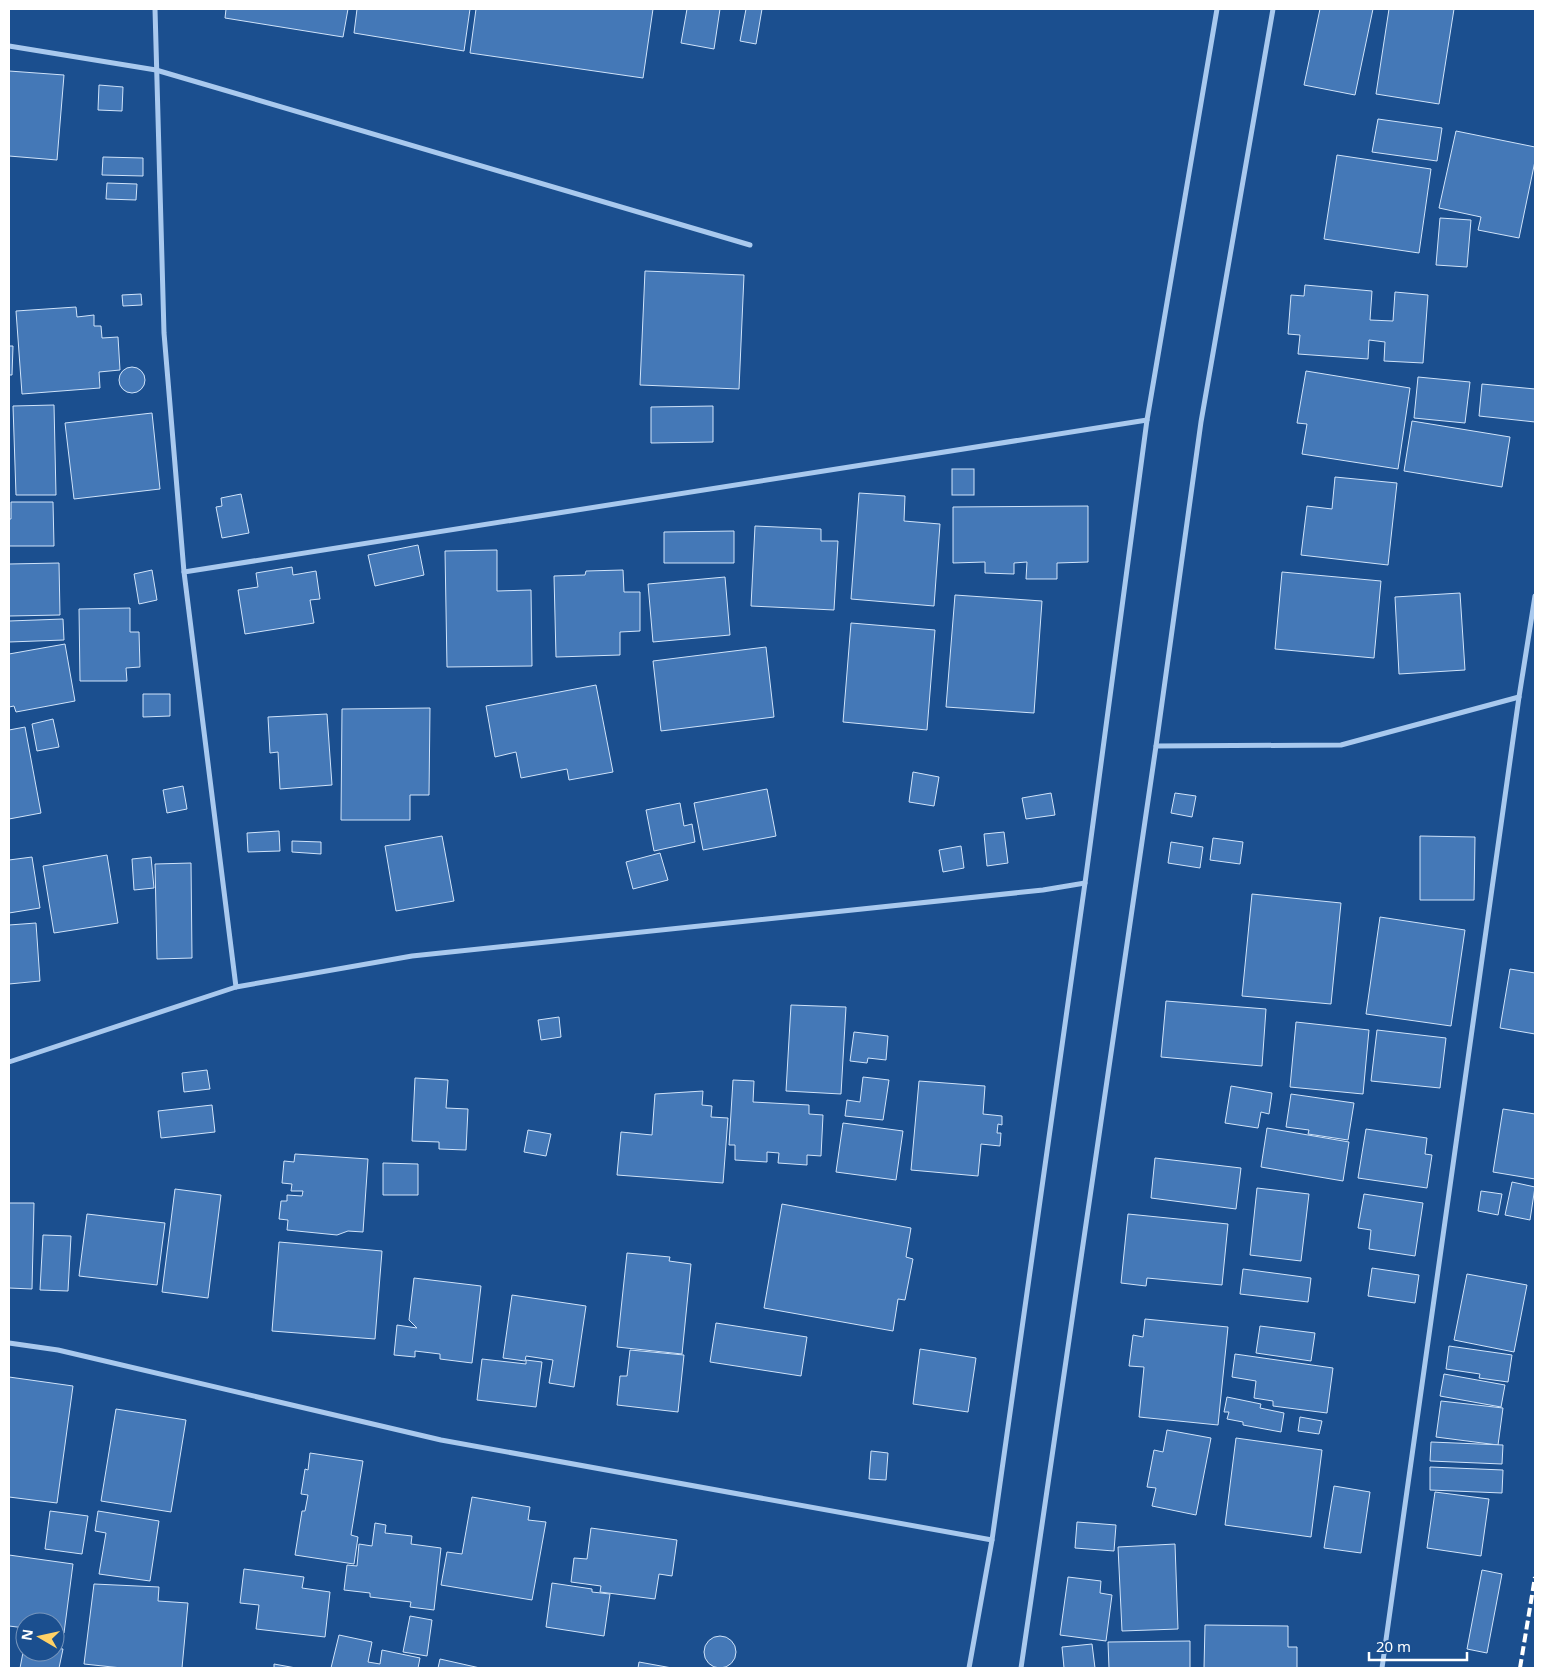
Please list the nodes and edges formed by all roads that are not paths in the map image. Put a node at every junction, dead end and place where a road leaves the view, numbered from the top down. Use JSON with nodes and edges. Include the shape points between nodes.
{"nodes":[{"id":1,"x":156,"y":9,"type":"edge"},
{"id":2,"x":1217,"y":9,"type":"edge"},
{"id":3,"x":1273,"y":9,"type":"edge"},
{"id":4,"x":9,"y":46,"type":"edge"},
{"id":5,"x":156,"y":70,"type":"junction"},
{"id":6,"x":750,"y":245,"type":"dead end"},
{"id":7,"x":1147,"y":420,"type":"junction"},
{"id":8,"x":184,"y":572,"type":"junction"},
{"id":9,"x":1535,"y":596,"type":"edge"},
{"id":10,"x":1519,"y":697,"type":"junction"},
{"id":11,"x":1156,"y":746,"type":"junction"},
{"id":12,"x":1085,"y":883,"type":"junction"},
{"id":13,"x":236,"y":987,"type":"junction"},
{"id":14,"x":9,"y":1062,"type":"edge"},
{"id":15,"x":9,"y":1343,"type":"edge"},
{"id":16,"x":992,"y":1540,"type":"junction"},
{"id":17,"x":969,"y":1668,"type":"edge"},
{"id":18,"x":1021,"y":1668,"type":"edge"},
{"id":19,"x":1382,"y":1668,"type":"edge"}],
"edges":[{"from":1,"to":5,"type":"street"},
{"from":2,"to":7,"type":"street"},
{"from":3,"to":11,"type":"street","via":[[1201,422]]},
{"from":4,"to":5,"type":"street"},
{"from":5,"to":6,"type":"street"},
{"from":5,"to":8,"type":"street","via":[[164,333]]},
{"from":7,"to":8,"type":"street"},
{"from":7,"to":12,"type":"street"},
{"from":8,"to":13,"type":"street"},
{"from":9,"to":10,"type":"street"},
{"from":10,"to":11,"type":"street","via":[[1341,745]]},
{"from":10,"to":19,"type":"street"},
{"from":11,"to":18,"type":"street"},
{"from":12,"to":13,"type":"street","via":[[412,956]]},
{"from":12,"to":16,"type":"street"},
{"from":13,"to":14,"type":"street"},
{"from":15,"to":16,"type":"street","via":[[58,1350],[441,1440]]},
{"from":16,"to":17,"type":"street"}]}
